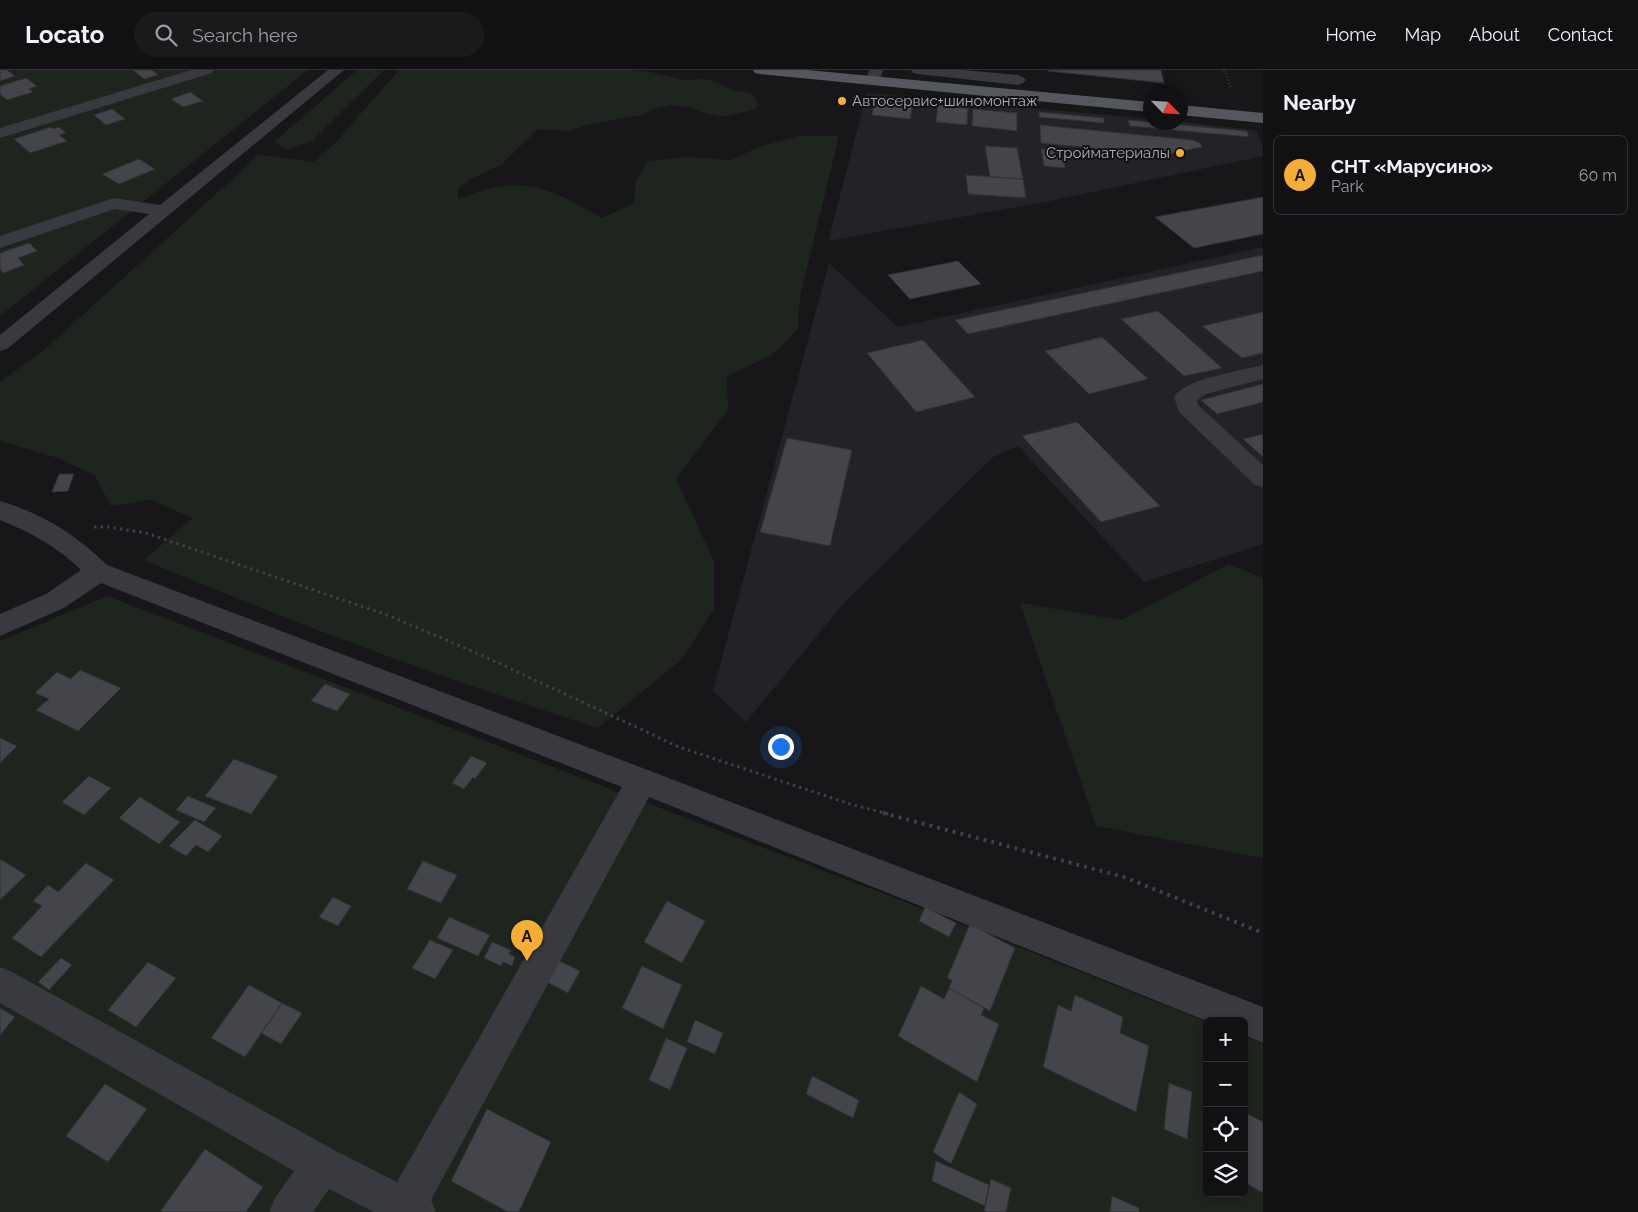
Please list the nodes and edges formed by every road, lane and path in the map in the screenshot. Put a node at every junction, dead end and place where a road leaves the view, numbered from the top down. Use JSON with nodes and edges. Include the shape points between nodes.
{"nodes":[{"id":1,"x":207,"y":70,"type":"edge"},
{"id":2,"x":337,"y":70,"type":"edge"},
{"id":3,"x":760,"y":70,"type":"edge"},
{"id":4,"x":918,"y":70,"type":"edge"},
{"id":5,"x":875,"y":75,"type":"edge"},
{"id":6,"x":1018,"y":82,"type":"edge"},
{"id":7,"x":1143,"y":106,"type":"edge"},
{"id":8,"x":1188,"y":111,"type":"edge"},
{"id":9,"x":1263,"y":118,"type":"edge"},
{"id":10,"x":0,"y":133,"type":"edge"},
{"id":11,"x":162,"y":211,"type":"junction"},
{"id":12,"x":0,"y":242,"type":"edge"},
{"id":13,"x":0,"y":345,"type":"edge"},
{"id":14,"x":1263,"y":372,"type":"edge"},
{"id":15,"x":1263,"y":479,"type":"edge"},
{"id":16,"x":0,"y":510,"type":"edge"},
{"id":17,"x":46,"y":529,"type":"junction"},
{"id":18,"x":98,"y":572,"type":"junction"},
{"id":19,"x":0,"y":626,"type":"edge"},
{"id":20,"x":642,"y":781,"type":"junction"},
{"id":21,"x":1263,"y":933,"type":"edge"},
{"id":22,"x":0,"y":984,"type":"edge"},
{"id":23,"x":1263,"y":1026,"type":"edge"},
{"id":24,"x":322,"y":1165,"type":"junction"},
{"id":25,"x":411,"y":1209,"type":"edge"},
{"id":26,"x":289,"y":1212,"type":"edge"}],
"edges":[{"from":1,"to":10,"type":"street"},
{"from":2,"to":11,"type":"street"},
{"from":3,"to":5,"type":"main road"},
{"from":4,"to":6,"type":"street"},
{"from":5,"to":6,"type":"main road"},
{"from":6,"to":7,"type":"main road"},
{"from":8,"to":9,"type":"main road"},
{"from":11,"to":12,"type":"street","via":[[114,203]]},
{"from":11,"to":13,"type":"street"},
{"from":14,"to":15,"type":"street","via":[[1198,389],[1185,397],[1187,407]]},
{"from":16,"to":17,"type":"street"},
{"from":17,"to":18,"type":"street","via":[[79,551]]},
{"from":17,"to":21,"type":"path","via":[[109,527],[146,533],[207,553],[390,616],[679,747],[850,804],[1124,877]]},
{"from":18,"to":19,"type":"street","via":[[55,601]]},
{"from":18,"to":20,"type":"street"},
{"from":20,"to":23,"type":"street"},
{"from":20,"to":25,"type":"street"},
{"from":22,"to":24,"type":"street"},
{"from":24,"to":25,"type":"street"},
{"from":24,"to":26,"type":"street"}]}
